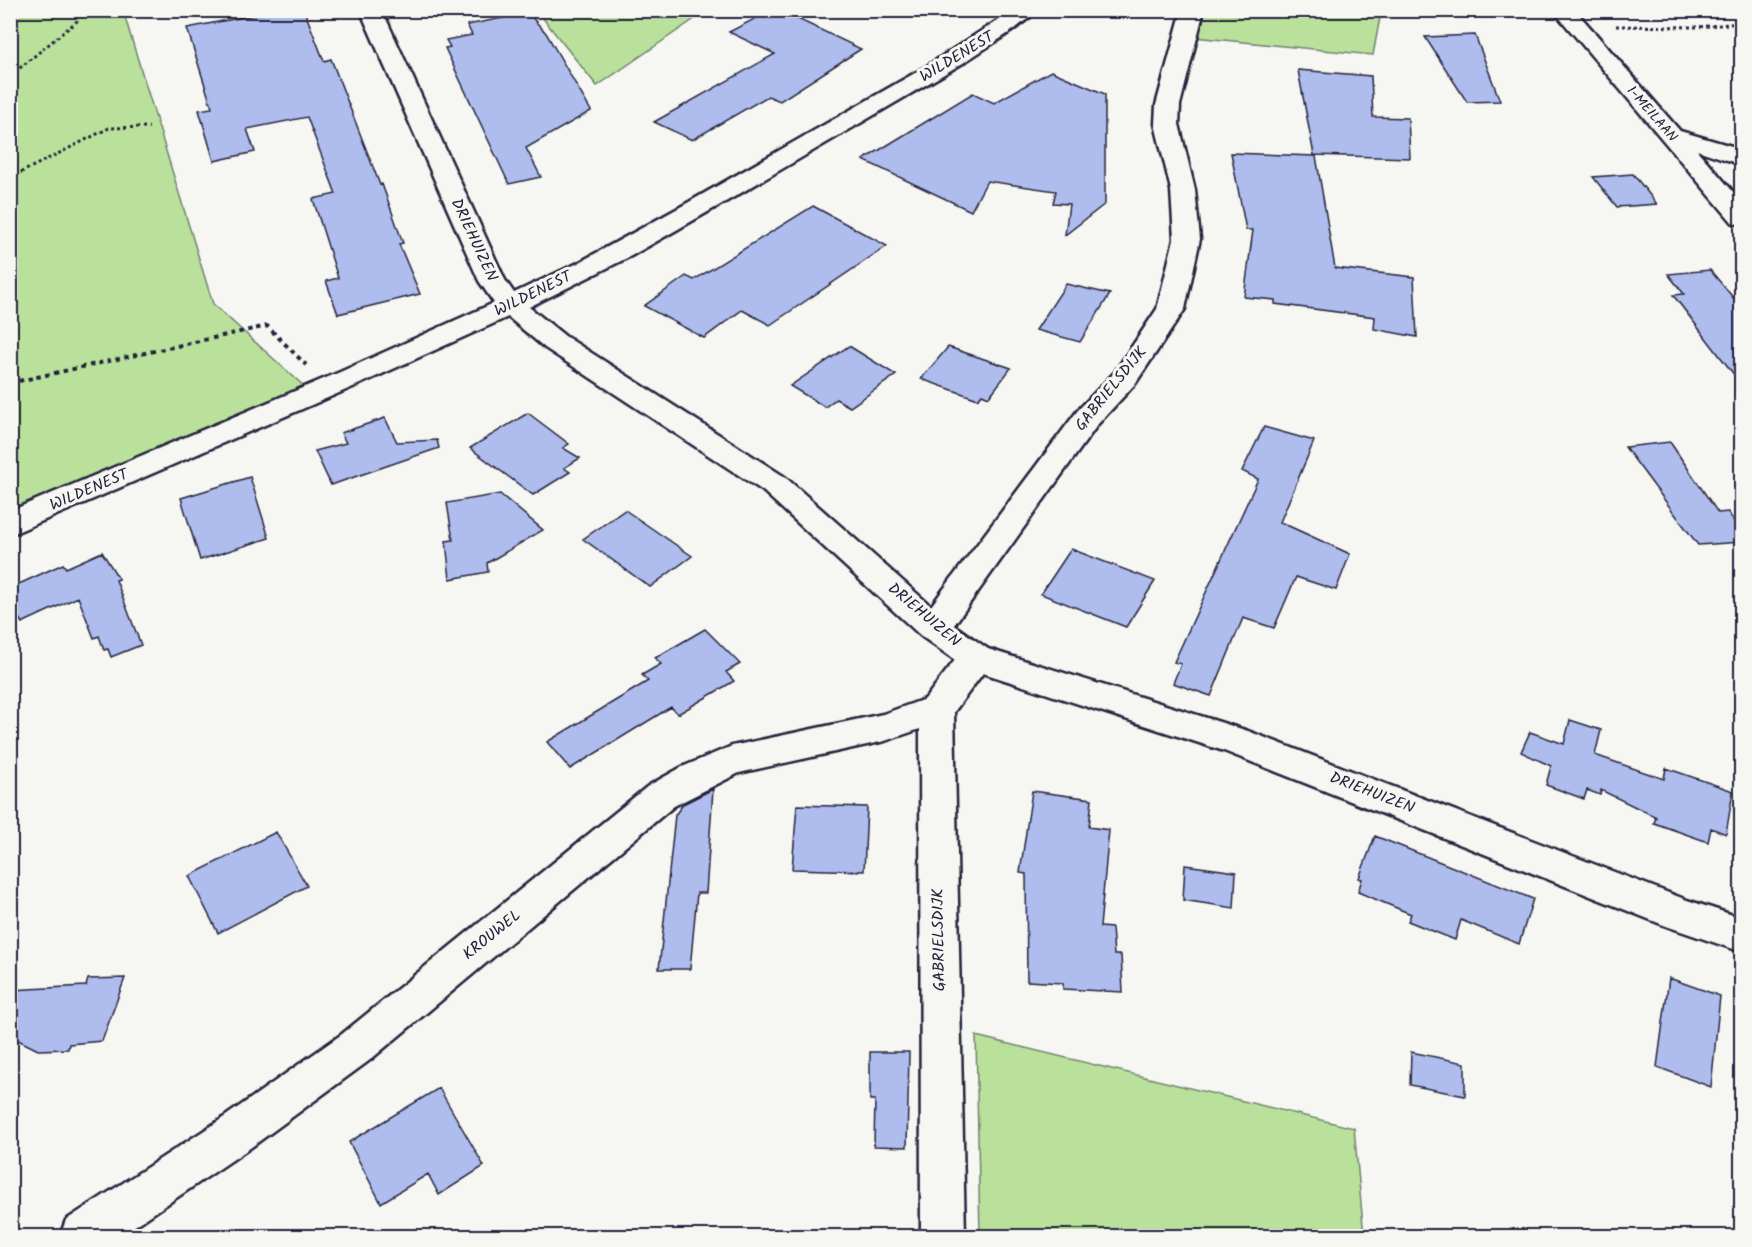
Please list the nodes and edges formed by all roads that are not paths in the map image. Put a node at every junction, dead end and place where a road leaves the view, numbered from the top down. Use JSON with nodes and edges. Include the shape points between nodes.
{"nodes":[{"id":1,"x":371,"y":10,"type":"edge"},
{"id":2,"x":1029,"y":10,"type":"edge"},
{"id":3,"x":1193,"y":10,"type":"edge"},
{"id":4,"x":1570,"y":18,"type":"edge"},
{"id":5,"x":1671,"y":136,"type":"junction"},
{"id":6,"x":1742,"y":158,"type":"edge"},
{"id":7,"x":1742,"y":218,"type":"edge"},
{"id":8,"x":509,"y":305,"type":"junction"},
{"id":9,"x":10,"y":524,"type":"edge"},
{"id":10,"x":933,"y":627,"type":"junction"},
{"id":11,"x":976,"y":658,"type":"junction"},
{"id":12,"x":937,"y":709,"type":"junction"},
{"id":13,"x":1742,"y":935,"type":"edge"},
{"id":14,"x":82,"y":1236,"type":"edge"},
{"id":15,"x":943,"y":1236,"type":"edge"}],
"edges":[{"from":1,"to":8,"type":"street","name":"DRIEHUIZEN","via":[[492,281]]},
{"from":2,"to":8,"type":"street","name":"WILDENEST","via":[[949,62],[706,203]]},
{"from":3,"to":10,"type":"street","name":"GABRIELSDIJK","via":[[1167,114],[1183,190],[1187,239],[1172,309],[1125,378],[1088,417]]},
{"from":4,"to":5,"type":"street","name":"1-MEILAAN"},
{"from":5,"to":6,"type":"street"},
{"from":5,"to":7,"type":"street","name":"1-MEILAAN"},
{"from":8,"to":9,"type":"street","name":"WILDENEST","via":[[328,388]]},
{"from":8,"to":10,"type":"street","name":"DRIEHUIZEN","via":[[555,342],[774,484]]},
{"from":10,"to":11,"type":"street","name":"DRIEHUIZEN"},
{"from":11,"to":12,"type":"street"},
{"from":11,"to":13,"type":"street","name":"DRIEHUIZEN","via":[[1236,741]]},
{"from":12,"to":14,"type":"street","name":"KROUWEL","via":[[885,727],[732,760],[661,796],[356,1047]]},
{"from":12,"to":15,"type":"street","name":"GABRIELSDIJK"}]}
